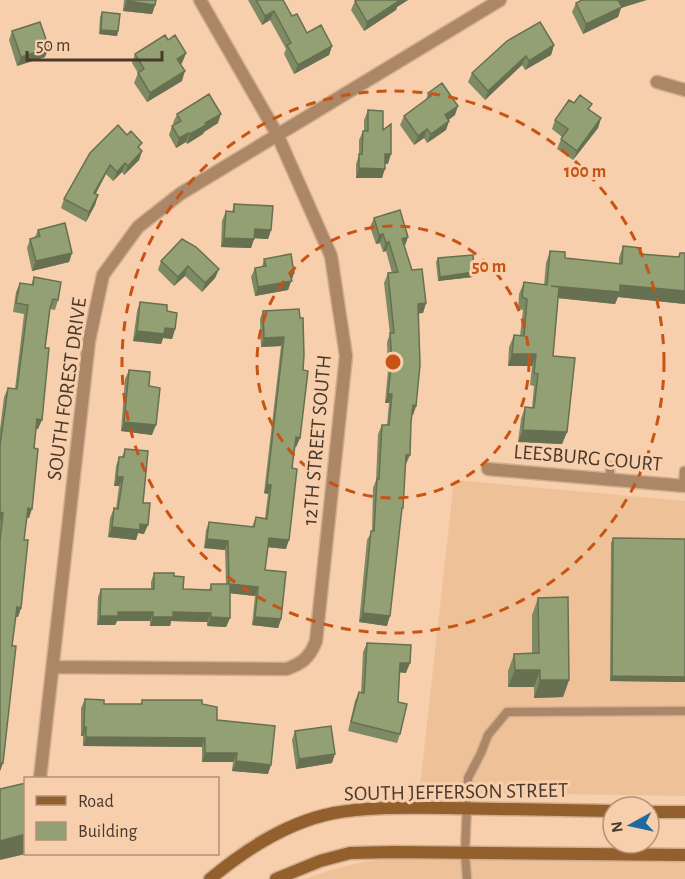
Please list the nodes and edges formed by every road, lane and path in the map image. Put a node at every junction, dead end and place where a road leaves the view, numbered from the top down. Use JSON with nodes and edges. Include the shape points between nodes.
{"nodes":[{"id":1,"x":200,"y":0,"type":"edge"},
{"id":2,"x":500,"y":0,"type":"edge"},
{"id":3,"x":659,"y":83,"type":"dead end"},
{"id":4,"x":685,"y":90,"type":"edge"},
{"id":5,"x":277,"y":134,"type":"junction"},
{"id":6,"x":610,"y":466,"type":"dead end"},
{"id":7,"x":488,"y":469,"type":"dead end"},
{"id":8,"x":684,"y":471,"type":"edge"},
{"id":9,"x":610,"y":480,"type":"junction"},
{"id":10,"x":684,"y":486,"type":"edge"},
{"id":11,"x":53,"y":667,"type":"junction"},
{"id":12,"x":685,"y":711,"type":"edge"},
{"id":13,"x":40,"y":777,"type":"edge"},
{"id":14,"x":466,"y":808,"type":"junction"},
{"id":15,"x":601,"y":811,"type":"edge"},
{"id":16,"x":661,"y":812,"type":"edge"},
{"id":17,"x":685,"y":812,"type":"edge"},
{"id":18,"x":465,"y":852,"type":"junction"},
{"id":19,"x":685,"y":855,"type":"edge"},
{"id":20,"x":210,"y":879,"type":"edge"},
{"id":21,"x":276,"y":879,"type":"edge"},
{"id":22,"x":467,"y":879,"type":"edge"}],
"edges":[{"from":1,"to":5,"type":"street","name":"12TH STREET SOUTH"},
{"from":2,"to":5,"type":"street","name":"SOUTH FOREST DRIVE"},
{"from":3,"to":4,"type":"street"},
{"from":5,"to":11,"type":"street","name":"SOUTH FOREST DRIVE","via":[[180,194],[138,227],[103,275],[89,341]]},
{"from":5,"to":11,"type":"street","name":"12TH STREET SOUTH","via":[[331,256],[346,356],[312,651],[306,660],[286,669]]},
{"from":6,"to":9,"type":"lane"},
{"from":7,"to":9,"type":"street","name":"LEESBURG COURT"},
{"from":8,"to":10,"type":"lane"},
{"from":9,"to":10,"type":"street","name":"LEESBURG COURT"},
{"from":11,"to":13,"type":"street","name":"SOUTH FOREST DRIVE"},
{"from":12,"to":14,"type":"lane","via":[[507,712],[488,735],[468,778]]},
{"from":14,"to":15,"type":"street","name":"SOUTH JEFFERSON STREET"},
{"from":14,"to":18,"type":"lane"},
{"from":14,"to":20,"type":"street","name":"SOUTH JEFFERSON STREET","via":[[334,813],[308,820],[277,832]]},
{"from":16,"to":17,"type":"street"},
{"from":18,"to":19,"type":"street"},
{"from":18,"to":21,"type":"street","via":[[350,853]]},
{"from":18,"to":22,"type":"lane"}]}
